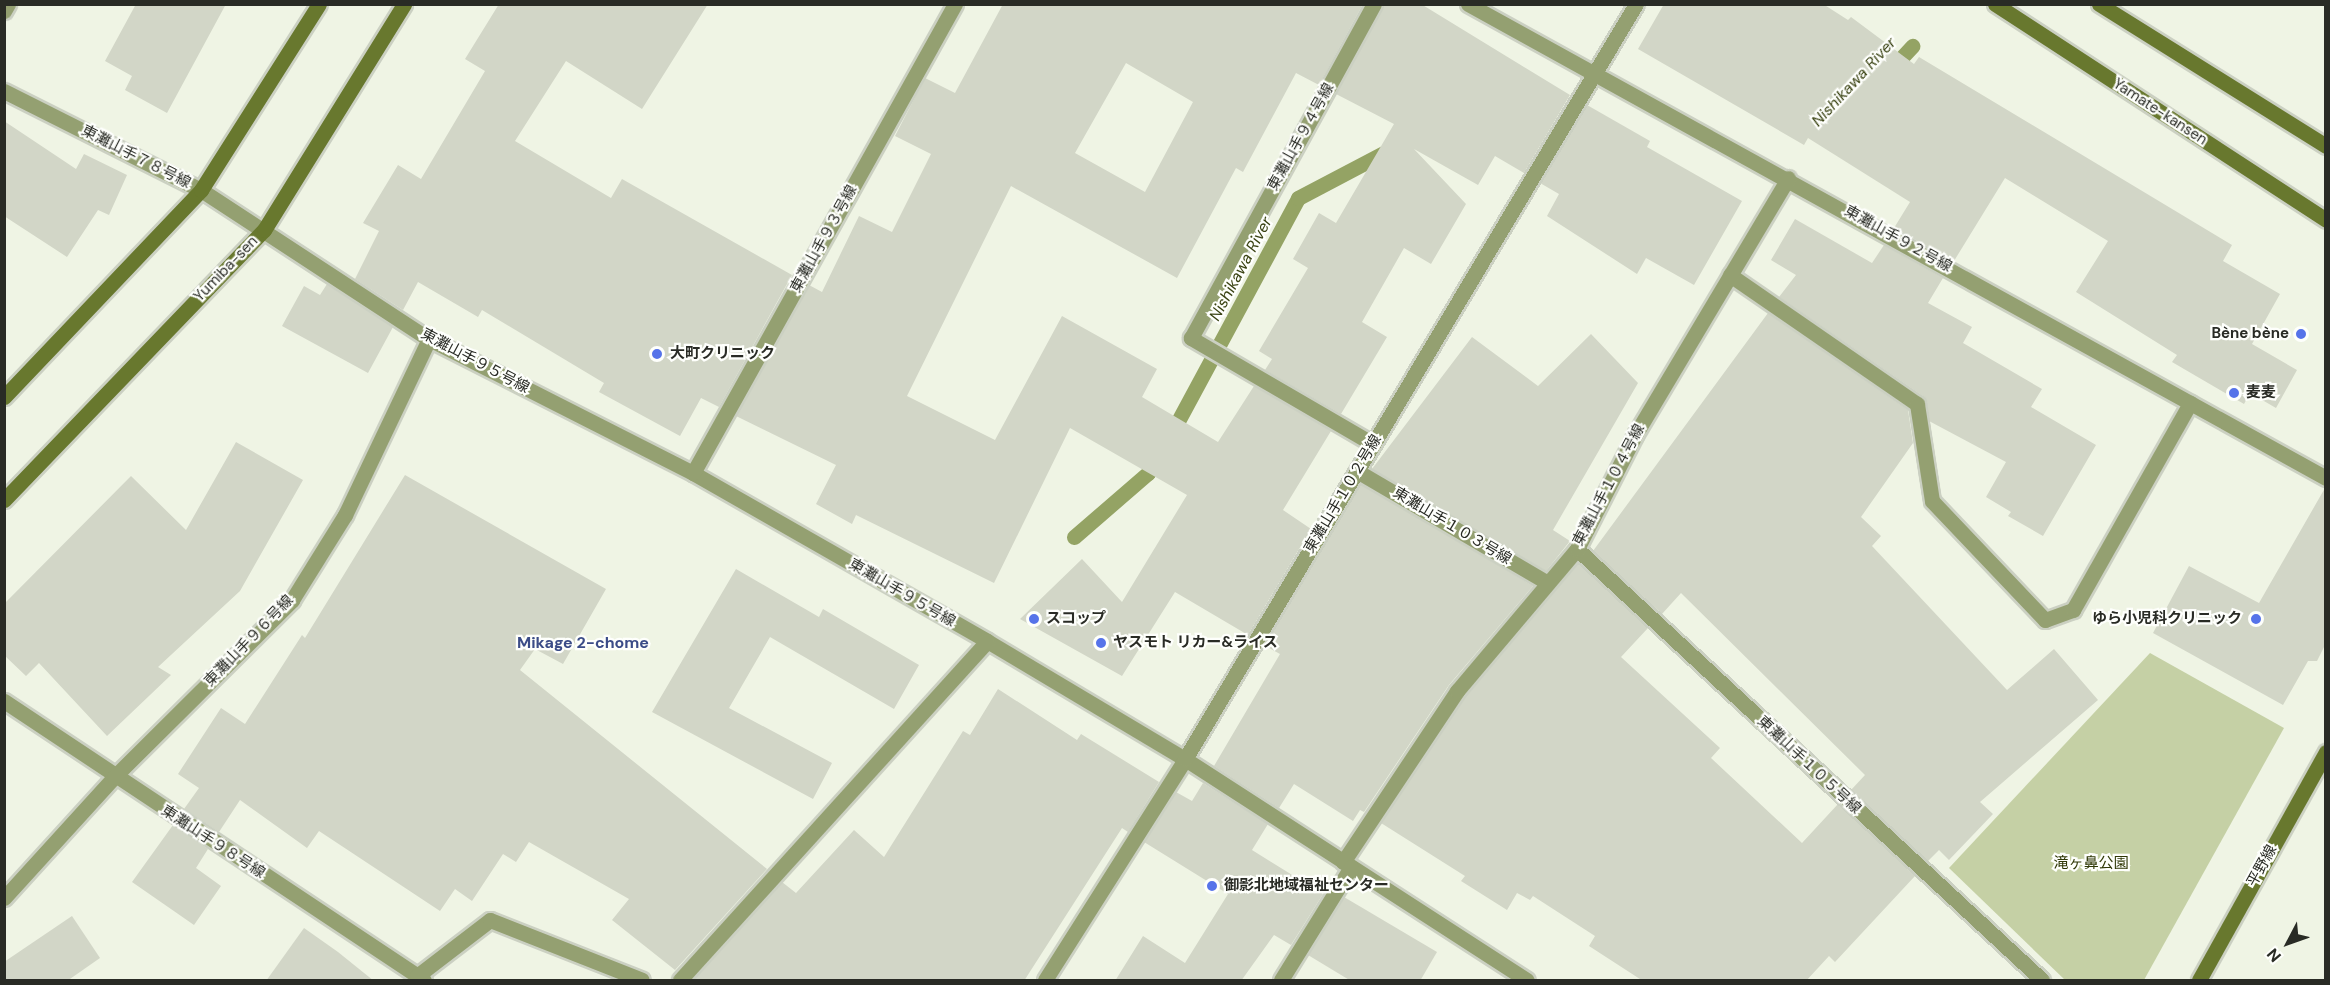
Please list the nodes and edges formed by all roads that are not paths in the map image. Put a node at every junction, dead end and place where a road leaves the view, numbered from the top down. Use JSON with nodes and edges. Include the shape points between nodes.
{"nodes":[{"id":1,"x":8,"y":4,"type":"edge"},
{"id":2,"x":319,"y":4,"type":"edge"},
{"id":3,"x":404,"y":4,"type":"edge"},
{"id":4,"x":955,"y":4,"type":"edge"},
{"id":5,"x":1374,"y":4,"type":"edge"},
{"id":6,"x":1468,"y":4,"type":"edge"},
{"id":7,"x":1636,"y":4,"type":"edge"},
{"id":8,"x":1995,"y":4,"type":"edge"},
{"id":9,"x":2099,"y":4,"type":"edge"},
{"id":10,"x":4,"y":11,"type":"edge"},
{"id":11,"x":1594,"y":74,"type":"junction"},
{"id":12,"x":4,"y":91,"type":"edge"},
{"id":13,"x":2325,"y":146,"type":"edge"},
{"id":14,"x":1788,"y":178,"type":"junction"},
{"id":15,"x":201,"y":190,"type":"junction"},
{"id":16,"x":2325,"y":220,"type":"edge"},
{"id":17,"x":264,"y":230,"type":"junction"},
{"id":18,"x":1730,"y":275,"type":"junction"},
{"id":19,"x":429,"y":339,"type":"junction"},
{"id":20,"x":4,"y":397,"type":"edge"},
{"id":21,"x":2190,"y":403,"type":"junction"},
{"id":22,"x":1373,"y":444,"type":"junction"},
{"id":23,"x":1357,"y":471,"type":"junction"},
{"id":24,"x":693,"y":473,"type":"junction"},
{"id":25,"x":2325,"y":478,"type":"edge"},
{"id":26,"x":4,"y":500,"type":"edge"},
{"id":27,"x":1577,"y":549,"type":"junction"},
{"id":28,"x":1546,"y":582,"type":"junction"},
{"id":29,"x":987,"y":641,"type":"junction"},
{"id":30,"x":4,"y":701,"type":"edge"},
{"id":31,"x":2325,"y":752,"type":"edge"},
{"id":32,"x":1185,"y":759,"type":"junction"},
{"id":33,"x":114,"y":777,"type":"junction"},
{"id":34,"x":1347,"y":865,"type":"junction"},
{"id":35,"x":4,"y":898,"type":"edge"},
{"id":36,"x":420,"y":979,"type":"edge"},
{"id":37,"x":2035,"y":979,"type":"edge"},
{"id":38,"x":642,"y":981,"type":"edge"},
{"id":39,"x":680,"y":981,"type":"edge"},
{"id":40,"x":1045,"y":981,"type":"edge"},
{"id":41,"x":1281,"y":981,"type":"edge"},
{"id":42,"x":1527,"y":981,"type":"edge"},
{"id":43,"x":2199,"y":981,"type":"edge"}],
"edges":[{"from":1,"to":10,"type":"street"},
{"from":2,"to":15,"type":"street"},
{"from":3,"to":17,"type":"street","name":"Yumiba-sen"},
{"from":4,"to":24,"type":"street","name":"東灘山手９３号線"},
{"from":5,"to":22,"type":"street","name":"東灘山手９４号線","via":[[1191,338]]},
{"from":6,"to":11,"type":"street","name":"東灘山手９２号線"},
{"from":7,"to":11,"type":"street","name":"東灘山手１０２号線"},
{"from":8,"to":16,"type":"street","name":"Yamate-kansen"},
{"from":9,"to":13,"type":"street"},
{"from":11,"to":14,"type":"street","name":"東灘山手９２号線"},
{"from":11,"to":22,"type":"street","name":"東灘山手１０２号線"},
{"from":12,"to":15,"type":"street","name":"東灘山手７８号線"},
{"from":14,"to":18,"type":"street","name":"東灘山手１０４号線"},
{"from":14,"to":21,"type":"street","name":"東灘山手９２号線"},
{"from":15,"to":17,"type":"street","name":"東灘山手７８号線"},
{"from":15,"to":20,"type":"street"},
{"from":17,"to":19,"type":"street","name":"東灘山手９５号線"},
{"from":17,"to":26,"type":"street","name":"Yumiba-sen"},
{"from":18,"to":21,"type":"street","via":[[1917,404],[1932,501],[2045,620],[2073,610]]},
{"from":18,"to":27,"type":"street","name":"東灘山手１０４号線","via":[[1635,435]]},
{"from":19,"to":24,"type":"street","name":"東灘山手９５号線"},
{"from":19,"to":33,"type":"street","name":"東灘山手９６号線","via":[[345,515],[292,600]]},
{"from":21,"to":25,"type":"street","name":"東灘山手９２号線"},
{"from":22,"to":23,"type":"street","name":"東灘山手１０２号線"},
{"from":23,"to":28,"type":"street","name":"東灘山手１０３号線"},
{"from":23,"to":32,"type":"street","name":"東灘山手１０２号線"},
{"from":24,"to":29,"type":"street","name":"東灘山手９５号線"},
{"from":27,"to":28,"type":"street","name":"東灘山手１０４号線"},
{"from":27,"to":37,"type":"street","name":"東灘山手１０５号線"},
{"from":28,"to":34,"type":"street","name":"東灘山手１０４号線","via":[[1457,691]]},
{"from":29,"to":32,"type":"street","name":"東灘山手９５号線"},
{"from":29,"to":39,"type":"street"},
{"from":30,"to":33,"type":"street","name":"東灘山手９８号線"},
{"from":31,"to":43,"type":"street","name":"平野線"},
{"from":32,"to":34,"type":"street","name":"東灘山手９５号線"},
{"from":32,"to":40,"type":"street","name":"東灘山手１０２号線"},
{"from":33,"to":35,"type":"street","name":"東灘山手９６号線"},
{"from":33,"to":36,"type":"street","name":"東灘山手９８号線"},
{"from":34,"to":41,"type":"street","name":"東灘山手１０４号線"},
{"from":34,"to":42,"type":"street","name":"東灘山手９５号線"},
{"from":36,"to":38,"type":"street","via":[[490,920]]}]}
